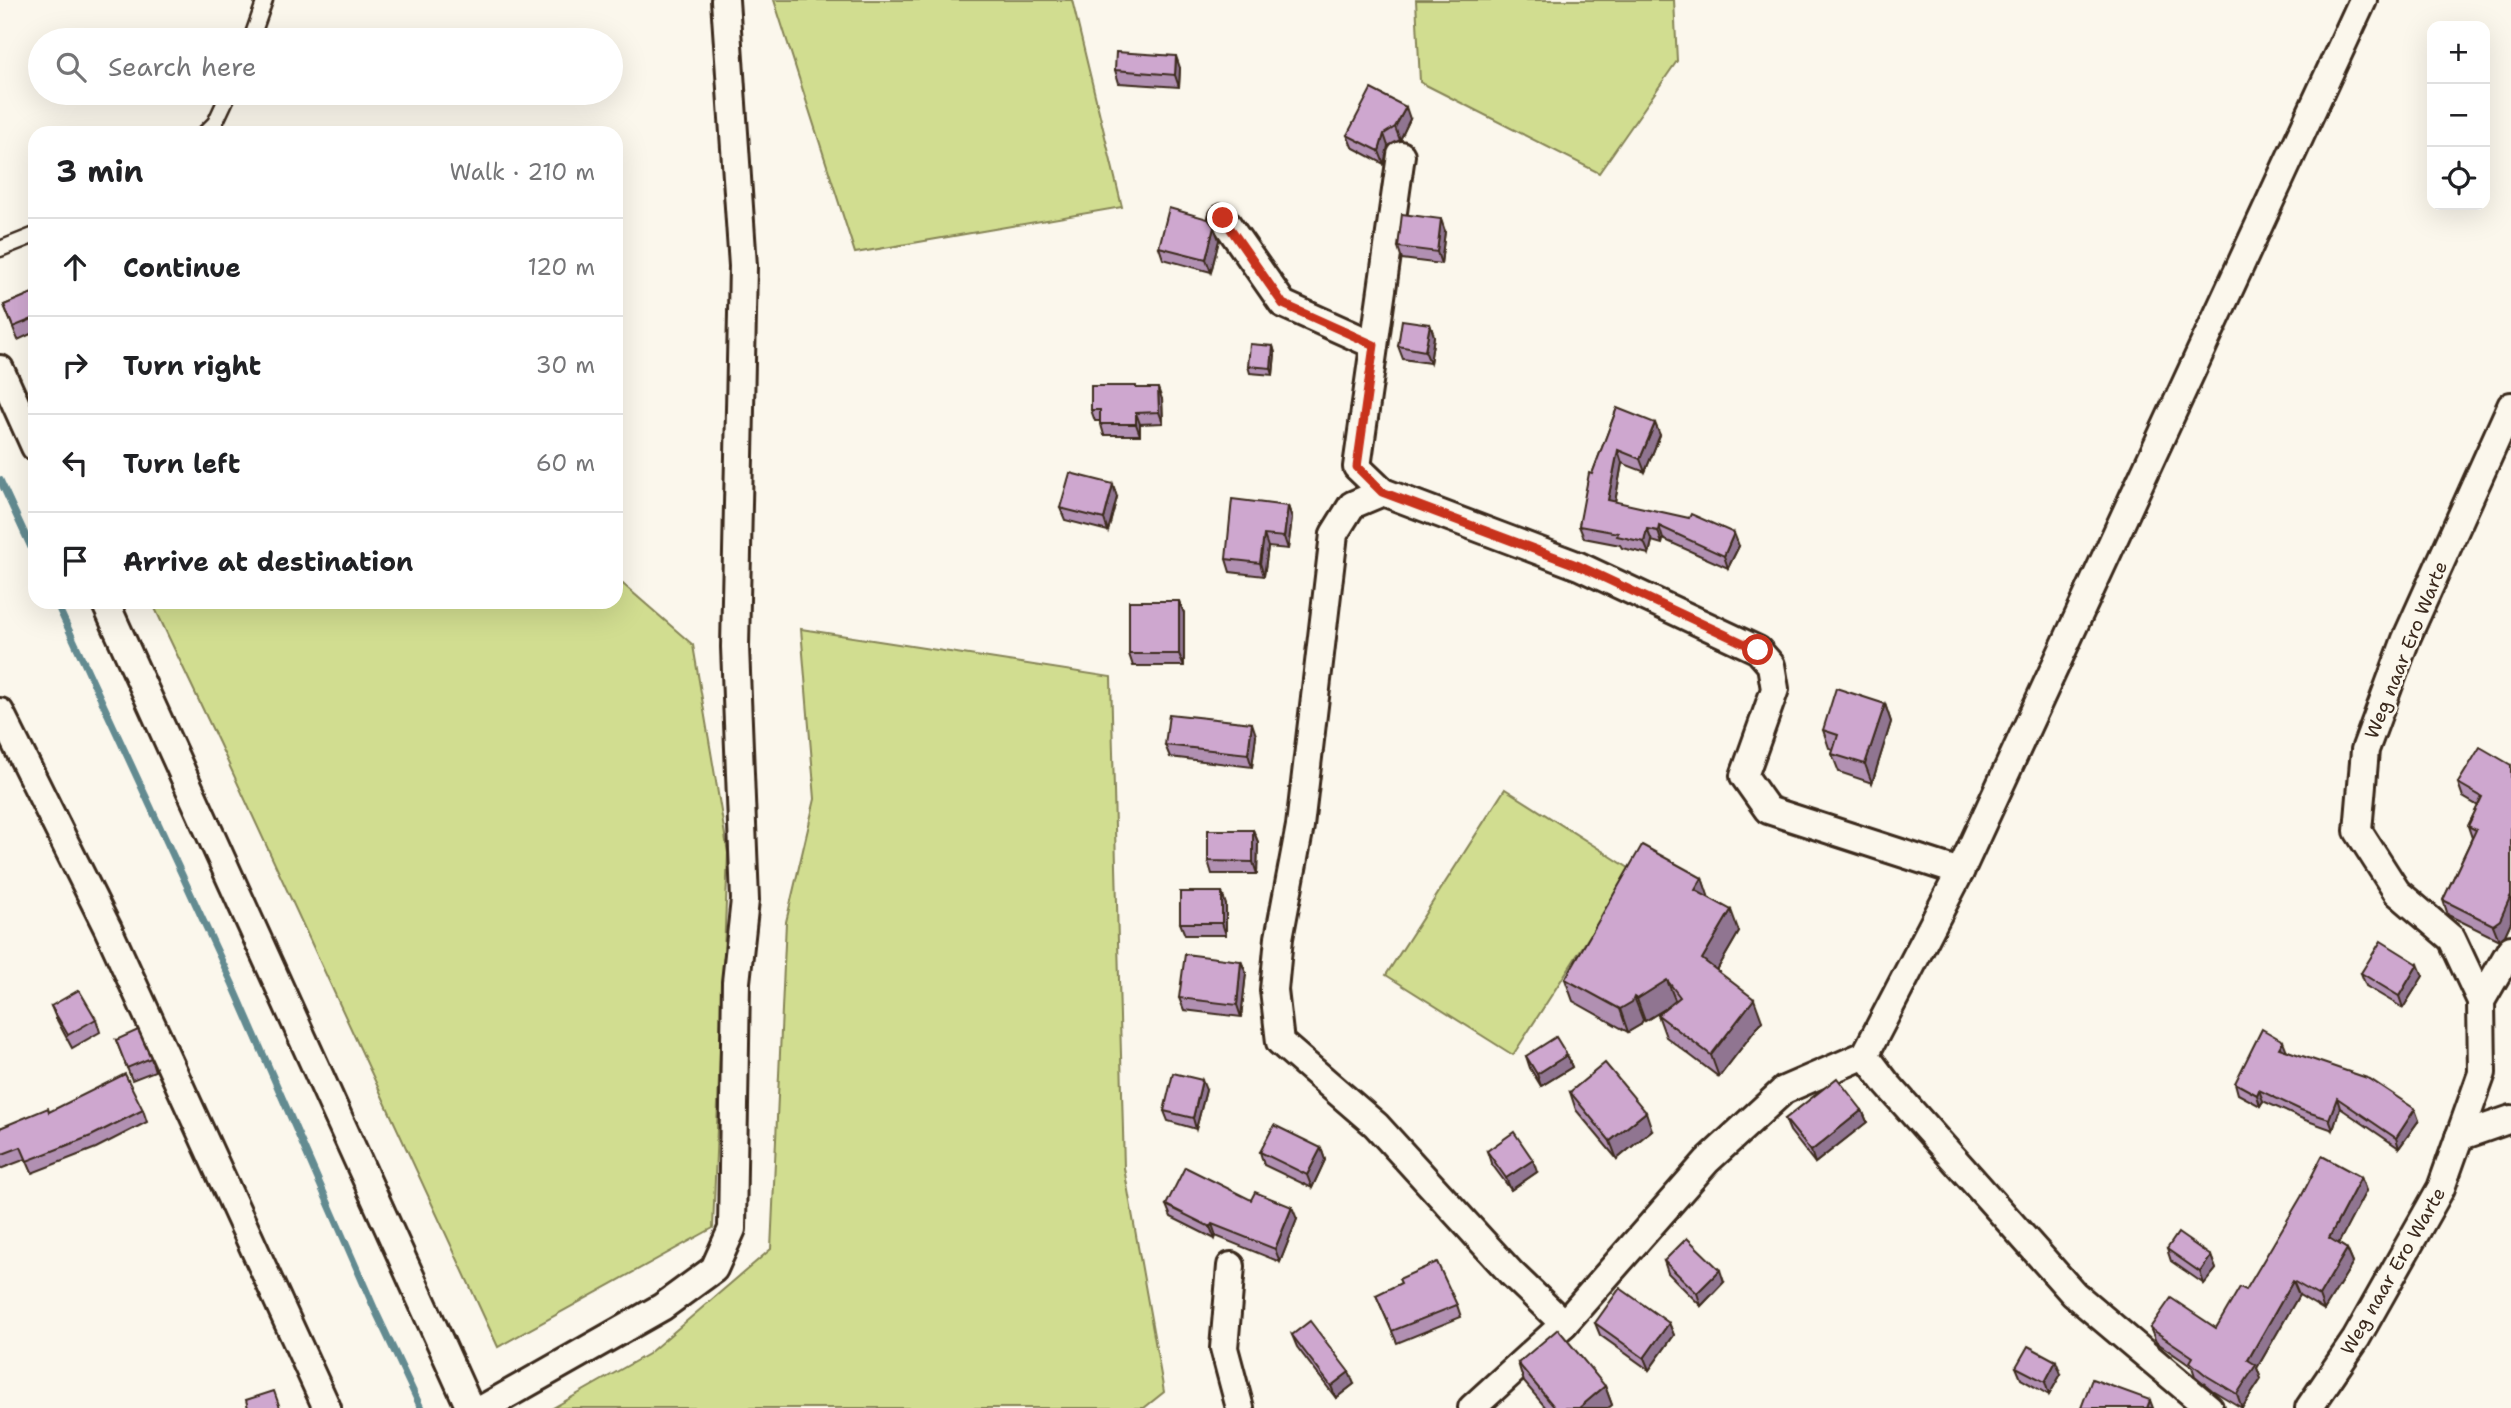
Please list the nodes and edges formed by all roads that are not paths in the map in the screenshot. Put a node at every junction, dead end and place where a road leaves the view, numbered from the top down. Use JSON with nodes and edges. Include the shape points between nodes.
{"nodes":[{"id":1,"x":264,"y":0,"type":"edge"},
{"id":2,"x":724,"y":0,"type":"edge"},
{"id":3,"x":2363,"y":0,"type":"edge"},
{"id":4,"x":255,"y":28,"type":"edge"},
{"id":5,"x":223,"y":105,"type":"edge"},
{"id":6,"x":212,"y":126,"type":"edge"},
{"id":7,"x":1401,"y":155,"type":"dead end"},
{"id":8,"x":1223,"y":218,"type":"dead end"},
{"id":9,"x":28,"y":238,"type":"edge"},
{"id":10,"x":0,"y":249,"type":"edge"},
{"id":11,"x":1374,"y":345,"type":"junction"},
{"id":12,"x":0,"y":369,"type":"edge"},
{"id":13,"x":2511,"y":406,"type":"edge"},
{"id":14,"x":28,"y":431,"type":"edge"},
{"id":15,"x":1382,"y":492,"type":"junction"},
{"id":16,"x":108,"y":609,"type":"edge"},
{"id":17,"x":0,"y":712,"type":"edge"},
{"id":18,"x":1960,"y":873,"type":"junction"},
{"id":19,"x":2511,"y":949,"type":"edge"},
{"id":20,"x":2481,"y":1001,"type":"junction"},
{"id":21,"x":1865,"y":1055,"type":"junction"},
{"id":22,"x":2511,"y":1119,"type":"edge"},
{"id":23,"x":2459,"y":1137,"type":"junction"},
{"id":24,"x":1231,"y":1266,"type":"dead end"},
{"id":25,"x":1564,"y":1324,"type":"junction"},
{"id":26,"x":327,"y":1408,"type":"edge"},
{"id":27,"x":470,"y":1408,"type":"edge"},
{"id":28,"x":484,"y":1408,"type":"edge"},
{"id":29,"x":1240,"y":1408,"type":"edge"},
{"id":30,"x":1472,"y":1408,"type":"edge"},
{"id":31,"x":2209,"y":1408,"type":"edge"},
{"id":32,"x":2309,"y":1408,"type":"edge"}],
"edges":[{"from":1,"to":4,"type":"lane"},
{"from":2,"to":28,"type":"street","via":[[743,266],[735,647],[745,900],[736,982],[732,1229],[714,1269],[662,1307]]},
{"from":3,"to":18,"type":"street"},
{"from":5,"to":6,"type":"lane"},
{"from":7,"to":11,"type":"street"},
{"from":8,"to":11,"type":"street","via":[[1283,304]]},
{"from":9,"to":10,"type":"lane"},
{"from":11,"to":15,"type":"street","via":[[1357,467]]},
{"from":12,"to":14,"type":"street"},
{"from":13,"to":20,"type":"street","name":"Weg naar Ero Warte","via":[[2406,639],[2365,750],[2358,831],[2397,892],[2452,939]]},
{"from":15,"to":18,"type":"street","via":[[1579,566],[1758,650],[1771,665],[1775,689],[1744,776],[1768,810]]},
{"from":15,"to":25,"type":"street","via":[[1352,505],[1334,534],[1300,826],[1279,938],[1275,990],[1280,1042],[1377,1125],[1511,1273]]},
{"from":16,"to":27,"type":"street"},
{"from":17,"to":26,"type":"street","via":[[108,929]]},
{"from":18,"to":21,"type":"street"},
{"from":19,"to":20,"type":"street"},
{"from":20,"to":23,"type":"street","name":"Weg naar Ero Warte","via":[[2482,1073]]},
{"from":21,"to":25,"type":"street","via":[[1784,1090],[1707,1161]]},
{"from":21,"to":31,"type":"street","via":[[2074,1294]]},
{"from":22,"to":23,"type":"street"},
{"from":23,"to":32,"type":"street","name":"Weg naar Ero Warte","via":[[2435,1200],[2356,1339]]},
{"from":24,"to":29,"type":"street","via":[[1224,1348]]},
{"from":25,"to":30,"type":"street"}]}
